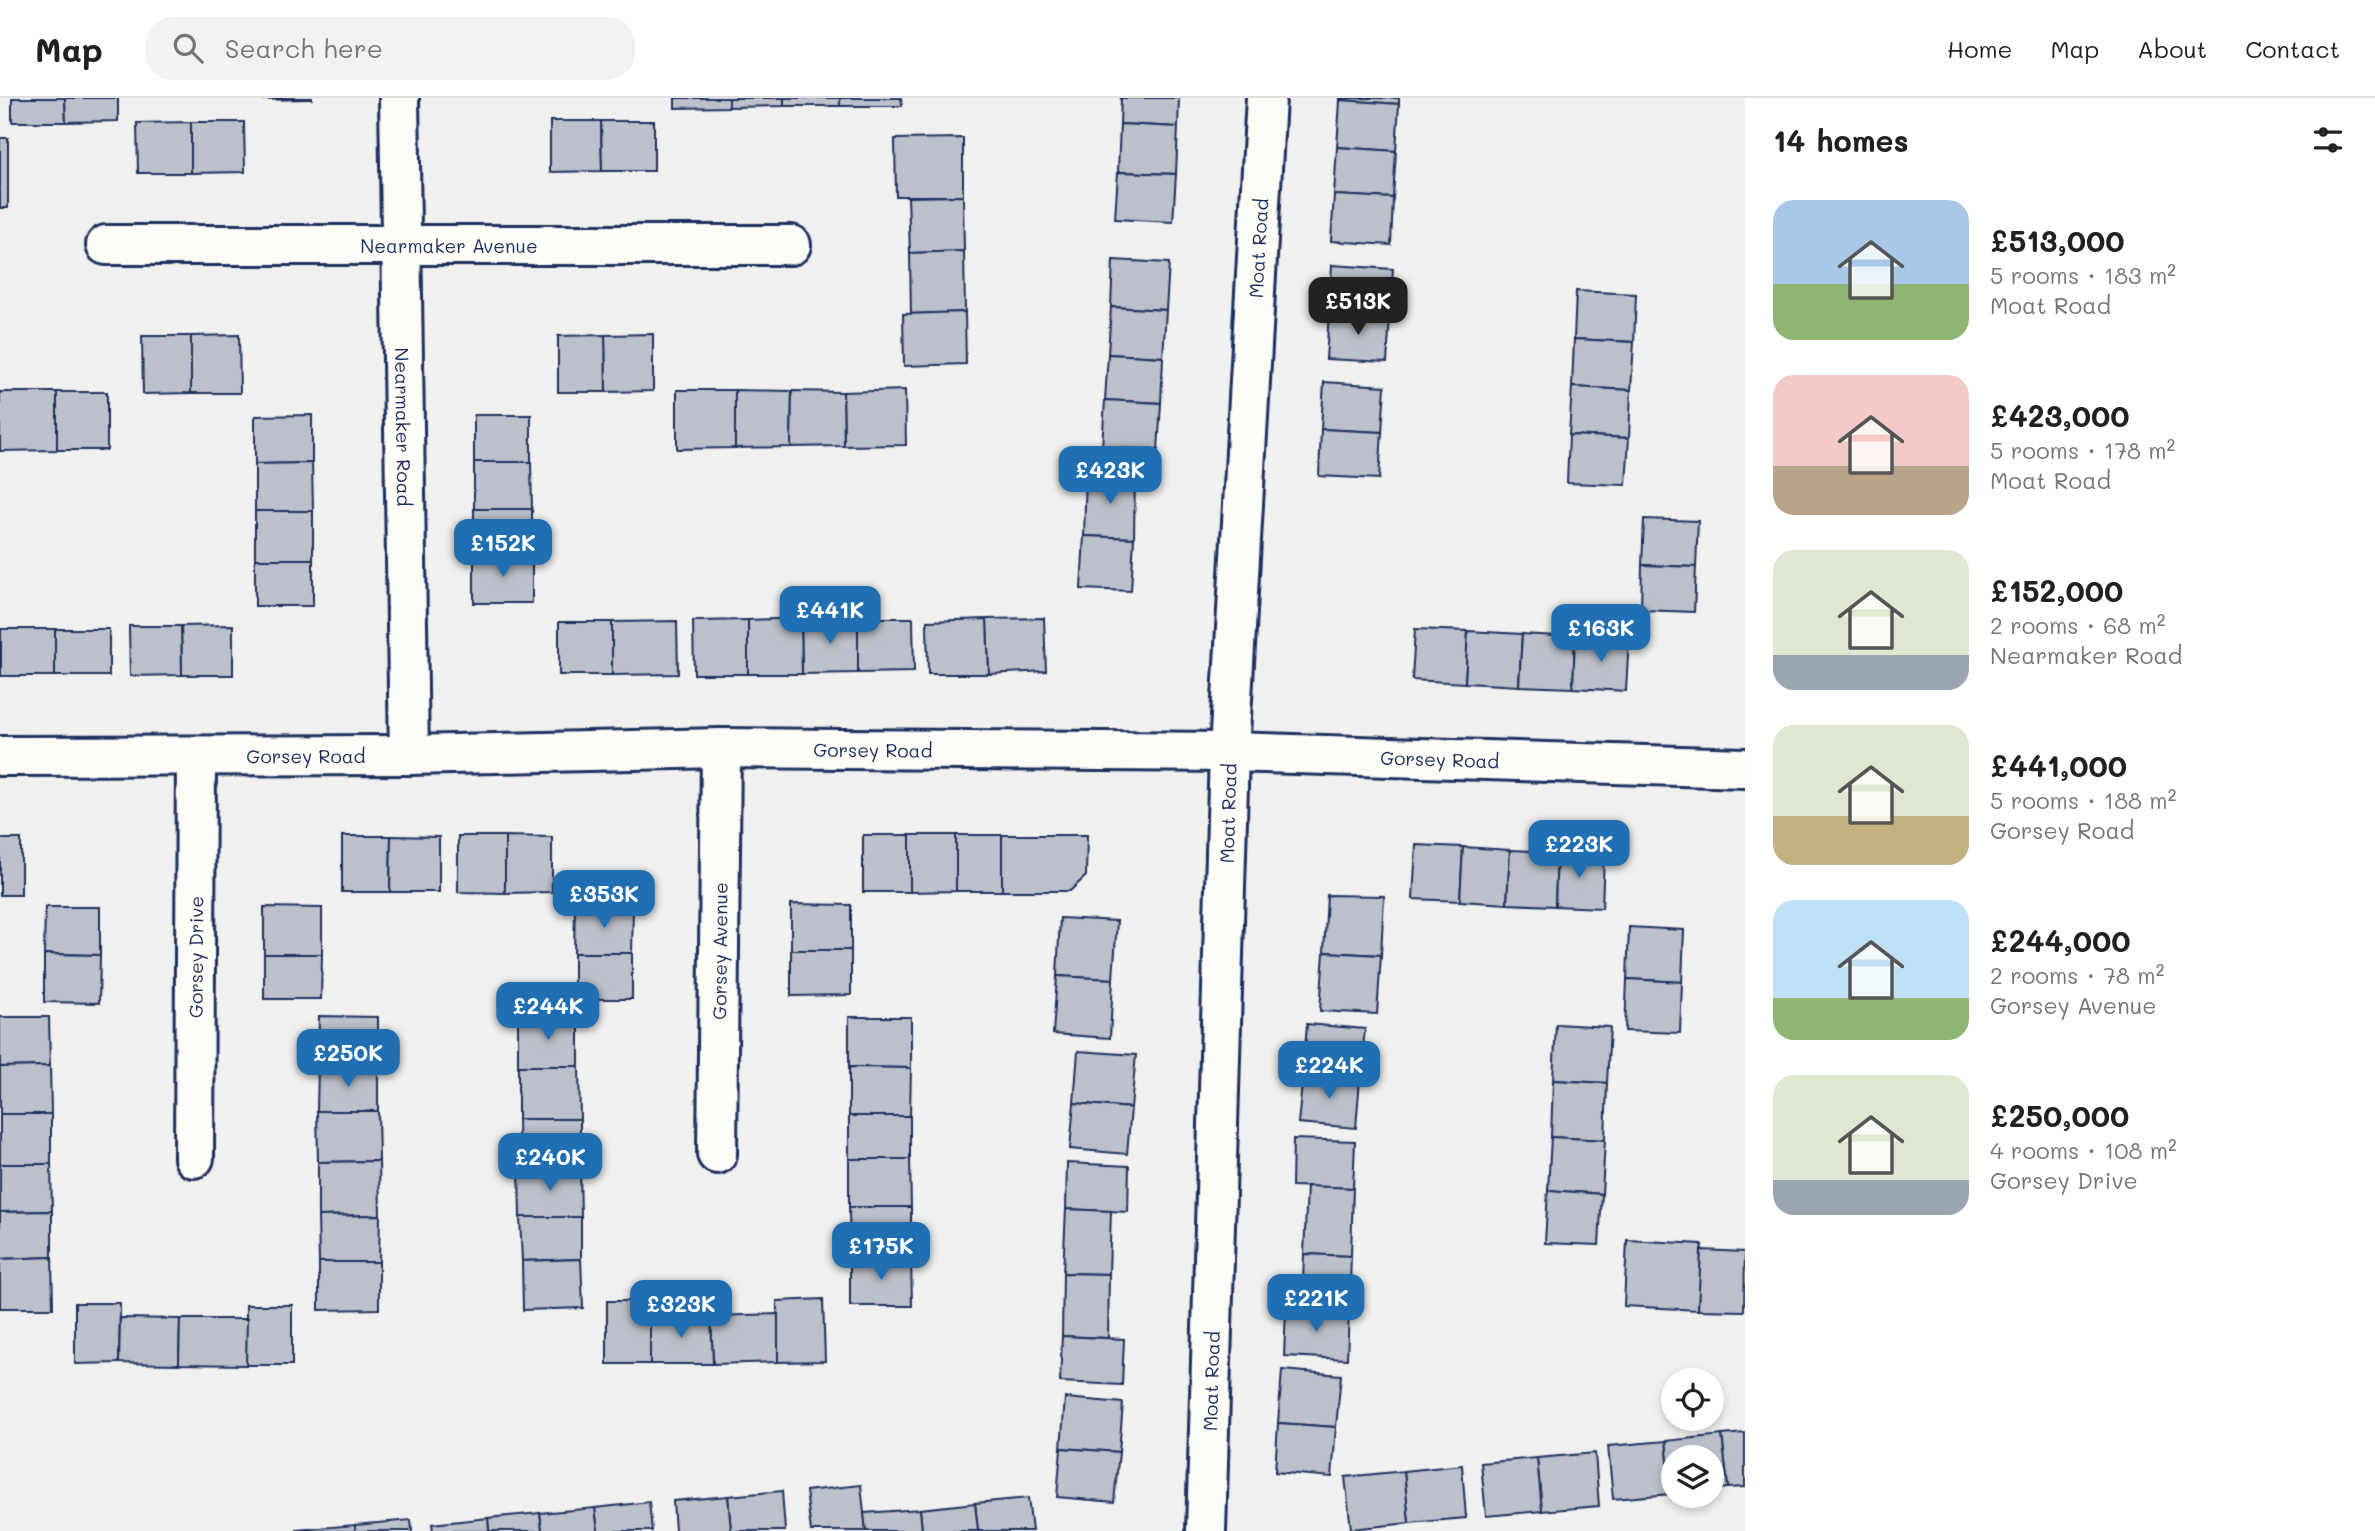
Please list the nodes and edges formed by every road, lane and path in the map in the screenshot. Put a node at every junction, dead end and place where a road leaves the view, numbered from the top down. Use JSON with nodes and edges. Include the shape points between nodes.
{"nodes":[{"id":1,"x":399,"y":98,"type":"edge"},
{"id":2,"x":1266,"y":98,"type":"edge"},
{"id":3,"x":106,"y":245,"type":"dead end"},
{"id":4,"x":401,"y":245,"type":"junction"},
{"id":5,"x":791,"y":245,"type":"dead end"},
{"id":6,"x":721,"y":748,"type":"junction"},
{"id":7,"x":1230,"y":752,"type":"junction"},
{"id":8,"x":196,"y":755,"type":"junction"},
{"id":9,"x":410,"y":755,"type":"junction"},
{"id":10,"x":0,"y":756,"type":"edge"},
{"id":11,"x":1745,"y":768,"type":"edge"},
{"id":12,"x":717,"y":1154,"type":"dead end"},
{"id":13,"x":194,"y":1158,"type":"dead end"},
{"id":14,"x":1206,"y":1531,"type":"edge"}],
"edges":[{"from":1,"to":4,"type":"street","name":"Nearmaker Road"},
{"from":2,"to":7,"type":"street","name":"Moat Road"},
{"from":3,"to":4,"type":"street","name":"Nearmaker Avenue"},
{"from":4,"to":5,"type":"street","name":"Nearmaker Avenue"},
{"from":4,"to":9,"type":"street","name":"Nearmaker Road"},
{"from":6,"to":7,"type":"street","name":"Gorsey Road"},
{"from":6,"to":9,"type":"street","name":"Gorsey Road"},
{"from":6,"to":12,"type":"street","name":"Gorsey Avenue"},
{"from":7,"to":11,"type":"street","name":"Gorsey Road"},
{"from":7,"to":14,"type":"street","name":"Moat Road"},
{"from":8,"to":9,"type":"street","name":"Gorsey Road"},
{"from":8,"to":10,"type":"street","name":"Gorsey Road"},
{"from":8,"to":13,"type":"street","name":"Gorsey Drive"}]}
